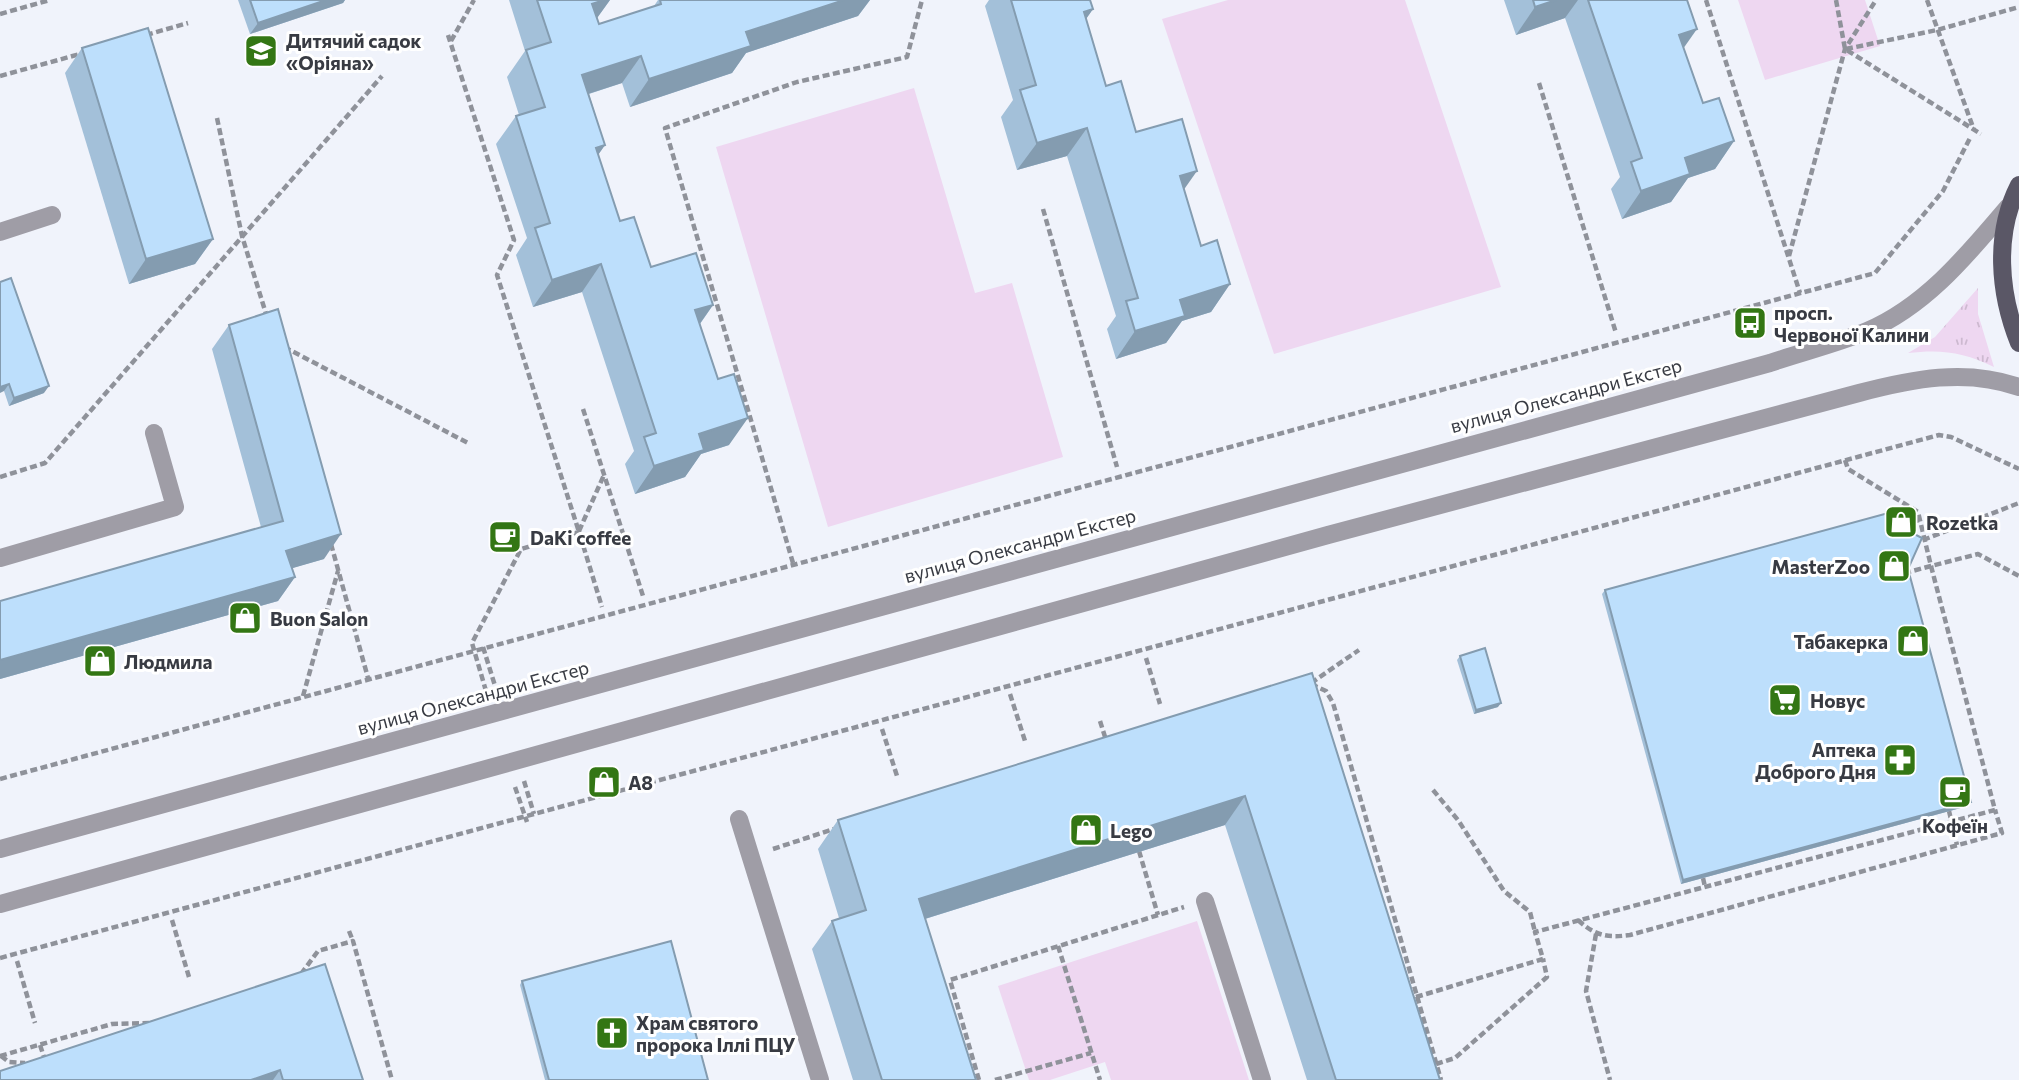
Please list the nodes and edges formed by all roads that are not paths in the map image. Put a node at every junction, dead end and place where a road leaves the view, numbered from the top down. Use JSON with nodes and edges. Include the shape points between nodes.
{"nodes":[{"id":1,"x":2019,"y":185,"type":"edge"},
{"id":2,"x":2008,"y":207,"type":"junction"},
{"id":3,"x":52,"y":215,"type":"dead end"},
{"id":4,"x":0,"y":232,"type":"edge"},
{"id":5,"x":2019,"y":343,"type":"edge"},
{"id":6,"x":2019,"y":387,"type":"edge"},
{"id":7,"x":154,"y":433,"type":"dead end"},
{"id":8,"x":0,"y":558,"type":"edge"},
{"id":9,"x":739,"y":819,"type":"dead end"},
{"id":10,"x":0,"y":849,"type":"edge"},
{"id":11,"x":1205,"y":901,"type":"dead end"},
{"id":12,"x":0,"y":904,"type":"edge"},
{"id":13,"x":820,"y":1080,"type":"edge"},
{"id":14,"x":1262,"y":1080,"type":"edge"}],
"edges":[{"from":1,"to":2,"type":"main road"},
{"from":2,"to":5,"type":"main road","via":[[2003,280]]},
{"from":2,"to":10,"type":"street","name":"вулиця Олександри Екстер","via":[[1961,263],[1894,317],[1867,331],[1770,363]]},
{"from":3,"to":4,"type":"street"},
{"from":6,"to":12,"type":"street","via":[[1994,378],[1945,376],[1899,382],[1315,538]]},
{"from":7,"to":8,"type":"street","via":[[175,507]]},
{"from":9,"to":13,"type":"street"},
{"from":11,"to":14,"type":"street"}]}
